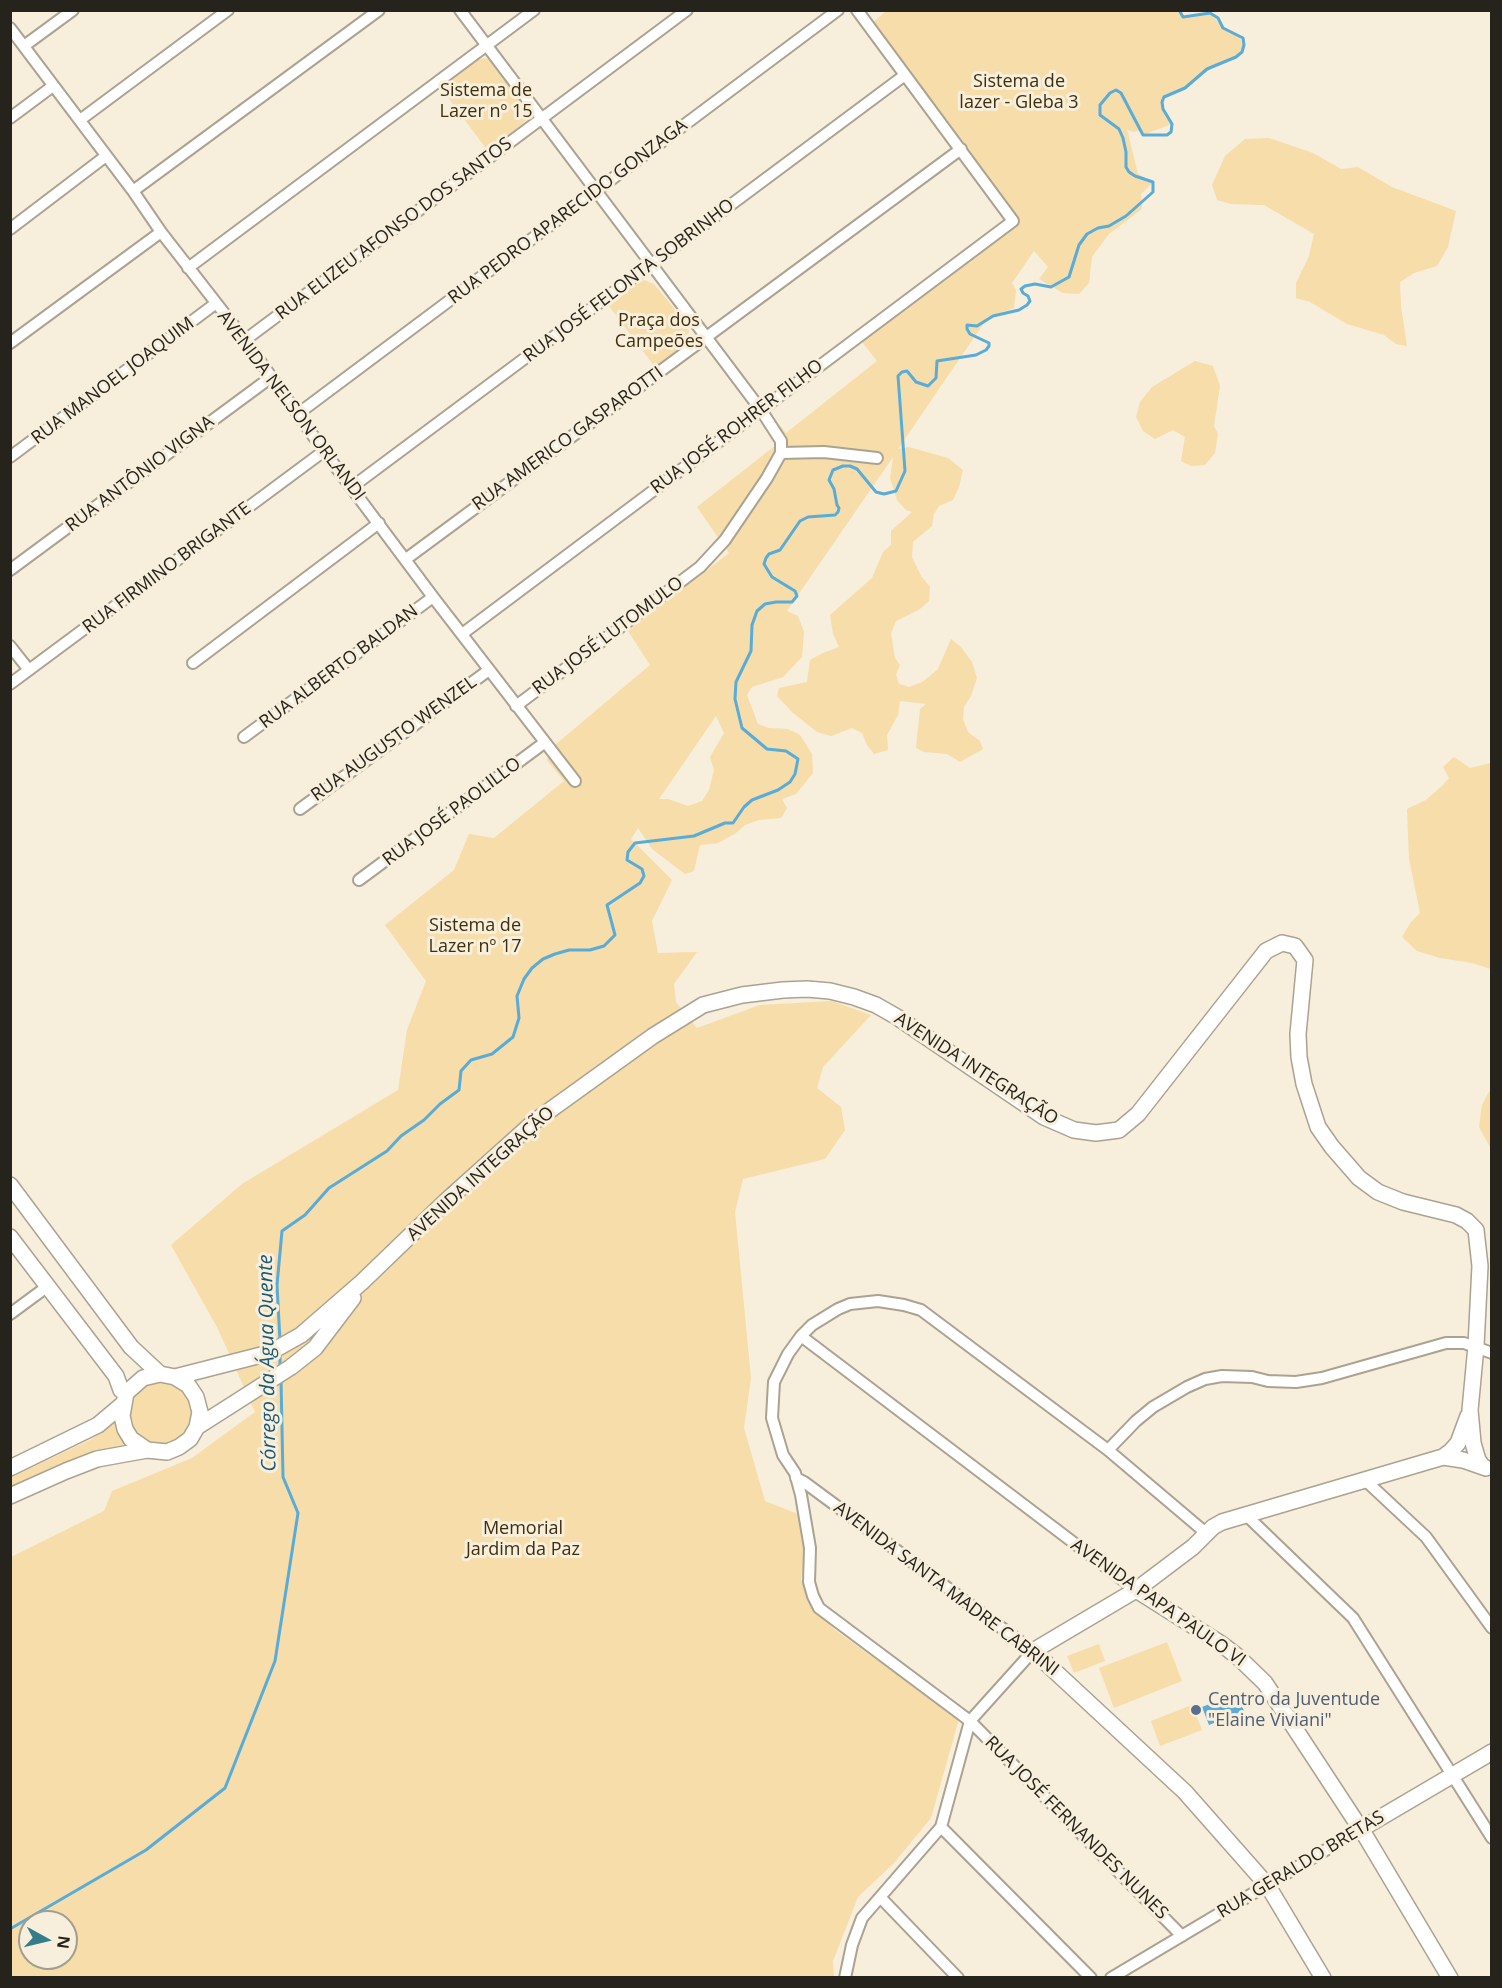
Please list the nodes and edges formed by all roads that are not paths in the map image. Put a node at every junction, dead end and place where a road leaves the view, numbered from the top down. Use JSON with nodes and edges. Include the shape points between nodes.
{"nodes":[{"id":1,"x":73,"y":10,"type":"edge"},
{"id":2,"x":228,"y":10,"type":"edge"},
{"id":3,"x":380,"y":10,"type":"edge"},
{"id":4,"x":460,"y":10,"type":"edge"},
{"id":5,"x":534,"y":10,"type":"edge"},
{"id":6,"x":687,"y":10,"type":"edge"},
{"id":7,"x":838,"y":10,"type":"edge"},
{"id":8,"x":856,"y":10,"type":"edge"},
{"id":9,"x":10,"y":28,"type":"edge"},
{"id":10,"x":24,"y":46,"type":"junction"},
{"id":11,"x":487,"y":46,"type":"junction"},
{"id":12,"x":905,"y":75,"type":"junction"},
{"id":13,"x":52,"y":86,"type":"junction"},
{"id":14,"x":10,"y":117,"type":"edge"},
{"id":15,"x":80,"y":120,"type":"junction"},
{"id":16,"x":542,"y":120,"type":"junction"},
{"id":17,"x":961,"y":149,"type":"junction"},
{"id":18,"x":106,"y":156,"type":"junction"},
{"id":19,"x":133,"y":191,"type":"junction"},
{"id":20,"x":596,"y":191,"type":"junction"},
{"id":21,"x":10,"y":229,"type":"edge"},
{"id":22,"x":160,"y":232,"type":"junction"},
{"id":23,"x":652,"y":264,"type":"junction"},
{"id":24,"x":188,"y":268,"type":"junction"},
{"id":25,"x":216,"y":304,"type":"junction"},
{"id":26,"x":706,"y":338,"type":"junction"},
{"id":27,"x":245,"y":340,"type":"junction"},
{"id":28,"x":10,"y":343,"type":"edge"},
{"id":29,"x":270,"y":378,"type":"junction"},
{"id":30,"x":760,"y":410,"type":"junction"},
{"id":31,"x":299,"y":413,"type":"junction"},
{"id":32,"x":324,"y":451,"type":"junction"},
{"id":33,"x":781,"y":453,"type":"junction"},
{"id":34,"x":10,"y":457,"type":"edge"},
{"id":35,"x":877,"y":458,"type":"dead end"},
{"id":36,"x":352,"y":487,"type":"junction"},
{"id":37,"x":379,"y":523,"type":"junction"},
{"id":38,"x":406,"y":559,"type":"junction"},
{"id":39,"x":10,"y":570,"type":"edge"},
{"id":40,"x":433,"y":597,"type":"junction"},
{"id":41,"x":462,"y":634,"type":"junction"},
{"id":42,"x":10,"y":646,"type":"edge"},
{"id":43,"x":193,"y":663,"type":"dead end"},
{"id":44,"x":489,"y":669,"type":"junction"},
{"id":45,"x":29,"y":670,"type":"junction"},
{"id":46,"x":10,"y":684,"type":"edge"},
{"id":47,"x":516,"y":706,"type":"junction"},
{"id":48,"x":244,"y":737,"type":"dead end"},
{"id":49,"x":544,"y":743,"type":"junction"},
{"id":50,"x":575,"y":781,"type":"dead end"},
{"id":51,"x":300,"y":809,"type":"dead end"},
{"id":52,"x":359,"y":880,"type":"dead end"},
{"id":53,"x":13,"y":1193,"type":"edge"},
{"id":54,"x":10,"y":1237,"type":"edge"},
{"id":55,"x":362,"y":1282,"type":"junction"},
{"id":56,"x":48,"y":1286,"type":"junction"},
{"id":57,"x":10,"y":1314,"type":"edge"},
{"id":58,"x":801,"y":1336,"type":"junction"},
{"id":59,"x":1476,"y":1347,"type":"junction"},
{"id":60,"x":1491,"y":1353,"type":"edge"},
{"id":61,"x":159,"y":1374,"type":"junction"},
{"id":62,"x":175,"y":1377,"type":"junction"},
{"id":63,"x":124,"y":1398,"type":"junction"},
{"id":64,"x":1470,"y":1410,"type":"junction"},
{"id":65,"x":197,"y":1427,"type":"junction"},
{"id":66,"x":147,"y":1450,"type":"junction"},
{"id":67,"x":1108,"y":1450,"type":"junction"},
{"id":68,"x":1443,"y":1457,"type":"junction"},
{"id":69,"x":10,"y":1468,"type":"edge"},
{"id":70,"x":1487,"y":1469,"type":"edge"},
{"id":71,"x":796,"y":1478,"type":"junction"},
{"id":72,"x":1365,"y":1480,"type":"junction"},
{"id":73,"x":10,"y":1496,"type":"edge"},
{"id":74,"x":1245,"y":1514,"type":"junction"},
{"id":75,"x":1206,"y":1533,"type":"junction"},
{"id":76,"x":1136,"y":1590,"type":"junction"},
{"id":77,"x":1491,"y":1628,"type":"edge"},
{"id":78,"x":1033,"y":1651,"type":"junction"},
{"id":79,"x":970,"y":1721,"type":"junction"},
{"id":80,"x":1491,"y":1752,"type":"edge"},
{"id":81,"x":1452,"y":1774,"type":"junction"},
{"id":82,"x":941,"y":1827,"type":"junction"},
{"id":83,"x":1361,"y":1829,"type":"junction"},
{"id":84,"x":1491,"y":1838,"type":"edge"},
{"id":85,"x":1268,"y":1886,"type":"junction"},
{"id":86,"x":881,"y":1898,"type":"junction"},
{"id":87,"x":1182,"y":1936,"type":"junction"},
{"id":88,"x":1319,"y":1976,"type":"edge"},
{"id":89,"x":845,"y":1977,"type":"edge"},
{"id":90,"x":958,"y":1977,"type":"edge"},
{"id":91,"x":1091,"y":1977,"type":"edge"},
{"id":92,"x":1111,"y":1977,"type":"edge"},
{"id":93,"x":1449,"y":1977,"type":"edge"}],
"edges":[{"from":1,"to":10,"type":"street"},
{"from":2,"to":15,"type":"street"},
{"from":3,"to":19,"type":"street"},
{"from":4,"to":11,"type":"street"},
{"from":5,"to":11,"type":"street"},
{"from":6,"to":16,"type":"street","name":"RUA ELIZEU AFONSO DOS SANTOS"},
{"from":7,"to":20,"type":"street","name":"RUA PEDRO APARECIDO GONZAGA"},
{"from":8,"to":12,"type":"street"},
{"from":9,"to":10,"type":"street","name":"AVENIDA NELSON ORLANDI"},
{"from":10,"to":13,"type":"street","name":"AVENIDA NELSON ORLANDI"},
{"from":11,"to":16,"type":"street"},
{"from":11,"to":24,"type":"street"},
{"from":12,"to":17,"type":"street"},
{"from":12,"to":23,"type":"street","name":"RUA JOSÉ FELONTA SOBRINHO"},
{"from":13,"to":14,"type":"street"},
{"from":13,"to":15,"type":"street","name":"AVENIDA NELSON ORLANDI"},
{"from":15,"to":18,"type":"street","name":"AVENIDA NELSON ORLANDI"},
{"from":16,"to":20,"type":"street"},
{"from":16,"to":27,"type":"street","name":"RUA ELIZEU AFONSO DOS SANTOS"},
{"from":17,"to":26,"type":"street","name":"RUA AMERICO GASPAROTTI"},
{"from":17,"to":30,"type":"street","name":"RUA JOSÉ ROHRER FILHO","via":[[1013,220]]},
{"from":18,"to":19,"type":"street","name":"AVENIDA NELSON ORLANDI"},
{"from":18,"to":21,"type":"street"},
{"from":19,"to":22,"type":"street","name":"AVENIDA NELSON ORLANDI"},
{"from":20,"to":23,"type":"street"},
{"from":20,"to":31,"type":"street","name":"RUA PEDRO APARECIDO GONZAGA"},
{"from":22,"to":24,"type":"street","name":"AVENIDA NELSON ORLANDI"},
{"from":22,"to":28,"type":"street"},
{"from":23,"to":26,"type":"street"},
{"from":23,"to":36,"type":"street","name":"RUA JOSÉ FELONTA SOBRINHO"},
{"from":24,"to":25,"type":"street","name":"AVENIDA NELSON ORLANDI"},
{"from":25,"to":27,"type":"street","name":"AVENIDA NELSON ORLANDI"},
{"from":25,"to":34,"type":"street","name":"RUA MANOEL JOAQUIM"},
{"from":26,"to":30,"type":"street"},
{"from":26,"to":38,"type":"street","name":"RUA AMERICO GASPAROTTI"},
{"from":27,"to":29,"type":"street","name":"AVENIDA NELSON ORLANDI"},
{"from":29,"to":31,"type":"street","name":"AVENIDA NELSON ORLANDI"},
{"from":29,"to":39,"type":"street","name":"RUA ANTÔNIO VIGNA"},
{"from":30,"to":33,"type":"street","via":[[781,441]]},
{"from":30,"to":41,"type":"street","name":"RUA JOSÉ ROHRER FILHO"},
{"from":31,"to":32,"type":"street","name":"AVENIDA NELSON ORLANDI"},
{"from":32,"to":36,"type":"street","name":"AVENIDA NELSON ORLANDI"},
{"from":32,"to":45,"type":"street","name":"RUA FIRMINO BRIGANTE"},
{"from":33,"to":35,"type":"street","via":[[824,452]]},
{"from":33,"to":47,"type":"street","name":"RUA JOSÉ LUTOMULO","via":[[725,540],[700,567]]},
{"from":36,"to":37,"type":"street","name":"AVENIDA NELSON ORLANDI"},
{"from":37,"to":38,"type":"street","name":"AVENIDA NELSON ORLANDI"},
{"from":37,"to":43,"type":"street"},
{"from":38,"to":40,"type":"street","name":"AVENIDA NELSON ORLANDI"},
{"from":40,"to":41,"type":"street","name":"AVENIDA NELSON ORLANDI"},
{"from":40,"to":48,"type":"street","name":"RUA ALBERTO BALDAN"},
{"from":41,"to":44,"type":"street","name":"AVENIDA NELSON ORLANDI"},
{"from":42,"to":45,"type":"street"},
{"from":44,"to":47,"type":"street","name":"AVENIDA NELSON ORLANDI"},
{"from":44,"to":51,"type":"street","name":"RUA AUGUSTO WENZEL"},
{"from":45,"to":46,"type":"street","name":"RUA FIRMINO BRIGANTE"},
{"from":47,"to":49,"type":"street","name":"AVENIDA NELSON ORLANDI"},
{"from":49,"to":50,"type":"street","name":"AVENIDA NELSON ORLANDI"},
{"from":49,"to":52,"type":"street","name":"RUA JOSÉ PAOLILLO"},
{"from":53,"to":61,"type":"main road","via":[[130,1347]]},
{"from":54,"to":56,"type":"main road"},
{"from":55,"to":59,"type":"main road","name":"AVENIDA INTEGRAÇÃO","via":[[535,1121],[653,1035],[703,1005],[783,990],[830,991],[854,997],[897,1017],[1044,1117],[1074,1130],[1119,1130],[1138,1114],[1266,951],[1282,943],[1295,946],[1305,960],[1299,1057],[1314,1116],[1332,1147],[1359,1178],[1378,1192],[1456,1215],[1476,1230],[1480,1266]]},
{"from":55,"to":62,"type":"main road","name":"AVENIDA INTEGRAÇÃO","via":[[301,1335],[280,1347]]},
{"from":55,"to":65,"type":"main road","name":"AVENIDA INTEGRAÇÃO","via":[[315,1347]]},
{"from":56,"to":57,"type":"street"},
{"from":56,"to":63,"type":"main road","via":[[116,1376]]},
{"from":58,"to":67,"type":"street","via":[[827,1315],[850,1304],[891,1302],[921,1310]]},
{"from":58,"to":71,"type":"street","via":[[774,1382],[772,1396],[772,1418],[783,1455]]},
{"from":58,"to":76,"type":"street","name":"AVENIDA PAPA PAULO VI"},
{"from":59,"to":60,"type":"street"},
{"from":59,"to":64,"type":"main road","name":"AVENIDA INTEGRAÇÃO"},
{"from":59,"to":67,"type":"street","via":[[1446,1343],[1334,1376],[1296,1382],[1230,1376],[1205,1379],[1153,1407]]},
{"from":61,"to":62,"type":"main road"},
{"from":61,"to":63,"type":"main road","via":[[143,1378]]},
{"from":62,"to":65,"type":"main road","via":[[188,1385],[196,1397],[200,1412]]},
{"from":63,"to":66,"type":"main road","via":[[125,1429],[131,1439]]},
{"from":63,"to":69,"type":"main road","via":[[98,1425]]},
{"from":64,"to":68,"type":"main road","name":"AVENIDA INTEGRAÇÃO","via":[[1458,1443]]},
{"from":64,"to":70,"type":"main road","name":"AVENIDA INTEGRAÇÃO","via":[[1473,1443],[1478,1460]]},
{"from":65,"to":66,"type":"main road","via":[[179,1447],[167,1452]]},
{"from":66,"to":73,"type":"main road","via":[[97,1459]]},
{"from":67,"to":75,"type":"street"},
{"from":68,"to":70,"type":"main road"},
{"from":68,"to":72,"type":"main road"},
{"from":71,"to":78,"type":"street","name":"AVENIDA SANTA MADRE CABRINI"},
{"from":71,"to":79,"type":"street","name":"RUA JOSÉ FERNANDES NUNES","via":[[810,1548],[809,1582],[819,1608]]},
{"from":72,"to":74,"type":"main road"},
{"from":72,"to":77,"type":"street","via":[[1426,1537]]},
{"from":74,"to":75,"type":"main road"},
{"from":74,"to":81,"type":"street","via":[[1353,1618]]},
{"from":75,"to":76,"type":"main road"},
{"from":76,"to":78,"type":"main road"},
{"from":76,"to":83,"type":"main road","name":"AVENIDA PAPA PAULO VI","via":[[1220,1643],[1265,1683]]},
{"from":78,"to":79,"type":"street"},
{"from":78,"to":85,"type":"main road","name":"AVENIDA SANTA MADRE CABRINI","via":[[1185,1792]]},
{"from":79,"to":82,"type":"street"},
{"from":79,"to":87,"type":"street","name":"RUA JOSÉ FERNANDES NUNES"},
{"from":80,"to":81,"type":"main road","name":"RUA GERALDO BRETAS"},
{"from":81,"to":83,"type":"main road","name":"RUA GERALDO BRETAS"},
{"from":81,"to":84,"type":"street"},
{"from":82,"to":86,"type":"street"},
{"from":82,"to":91,"type":"street"},
{"from":83,"to":85,"type":"street","name":"RUA GERALDO BRETAS"},
{"from":83,"to":93,"type":"main road","name":"AVENIDA PAPA PAULO VI"},
{"from":85,"to":87,"type":"street","name":"RUA GERALDO BRETAS"},
{"from":85,"to":88,"type":"main road","name":"AVENIDA SANTA MADRE CABRINI"},
{"from":86,"to":89,"type":"street","via":[[862,1918]]},
{"from":86,"to":90,"type":"street"},
{"from":87,"to":92,"type":"street","name":"RUA GERALDO BRETAS"}]}
